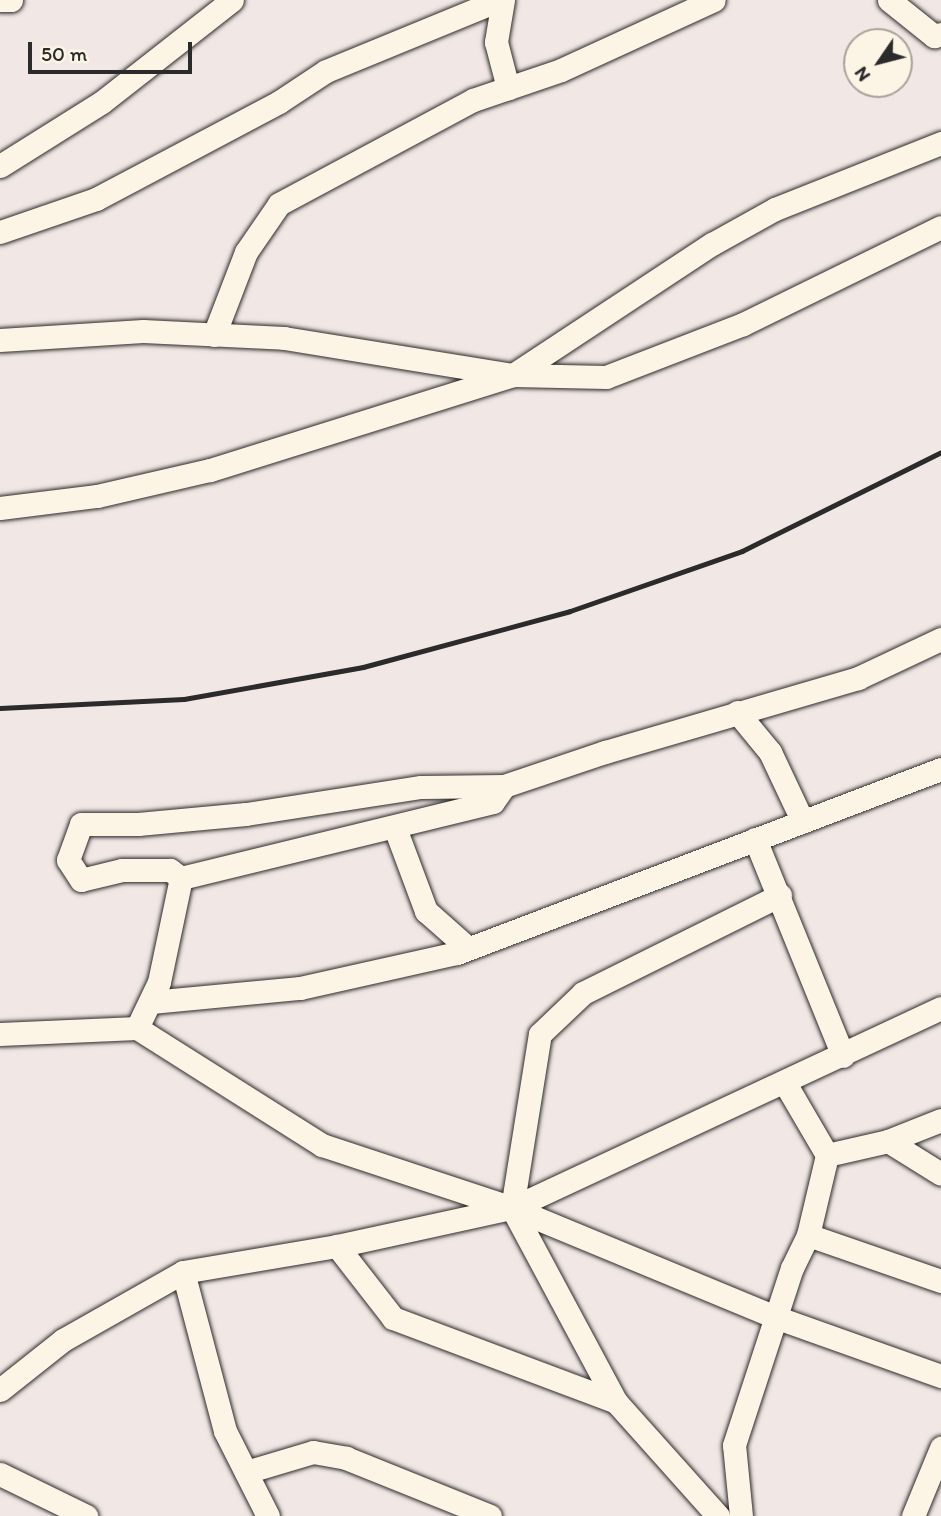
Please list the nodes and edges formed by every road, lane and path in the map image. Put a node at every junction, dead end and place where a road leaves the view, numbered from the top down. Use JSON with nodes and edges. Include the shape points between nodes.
{"nodes":[{"id":1,"x":1,"y":0,"type":"edge"},
{"id":2,"x":11,"y":0,"type":"edge"},
{"id":3,"x":232,"y":0,"type":"edge"},
{"id":4,"x":714,"y":0,"type":"edge"},
{"id":5,"x":889,"y":0,"type":"edge"},
{"id":6,"x":500,"y":1,"type":"edge"},
{"id":7,"x":941,"y":34,"type":"edge"},
{"id":8,"x":508,"y":88,"type":"junction"},
{"id":9,"x":941,"y":143,"type":"edge"},
{"id":10,"x":0,"y":166,"type":"edge"},
{"id":11,"x":941,"y":227,"type":"edge"},
{"id":12,"x":0,"y":232,"type":"edge"},
{"id":13,"x":215,"y":335,"type":"junction"},
{"id":14,"x":0,"y":340,"type":"edge"},
{"id":15,"x":513,"y":375,"type":"junction"},
{"id":16,"x":0,"y":508,"type":"edge"},
{"id":17,"x":941,"y":639,"type":"edge"},
{"id":18,"x":737,"y":712,"type":"junction"},
{"id":19,"x":941,"y":769,"type":"edge"},
{"id":20,"x":504,"y":786,"type":"junction"},
{"id":21,"x":803,"y":822,"type":"junction"},
{"id":22,"x":395,"y":828,"type":"junction"},
{"id":23,"x":755,"y":839,"type":"junction"},
{"id":24,"x":181,"y":878,"type":"junction"},
{"id":25,"x":780,"y":895,"type":"junction"},
{"id":26,"x":468,"y":948,"type":"junction"},
{"id":27,"x":151,"y":1002,"type":"junction"},
{"id":28,"x":941,"y":1008,"type":"edge"},
{"id":29,"x":137,"y":1028,"type":"junction"},
{"id":30,"x":0,"y":1034,"type":"edge"},
{"id":31,"x":844,"y":1056,"type":"junction"},
{"id":32,"x":785,"y":1083,"type":"junction"},
{"id":33,"x":941,"y":1120,"type":"edge"},
{"id":34,"x":888,"y":1141,"type":"junction"},
{"id":35,"x":827,"y":1155,"type":"junction"},
{"id":36,"x":941,"y":1174,"type":"edge"},
{"id":37,"x":512,"y":1208,"type":"junction"},
{"id":38,"x":808,"y":1235,"type":"junction"},
{"id":39,"x":337,"y":1246,"type":"junction"},
{"id":40,"x":183,"y":1272,"type":"junction"},
{"id":41,"x":941,"y":1281,"type":"edge"},
{"id":42,"x":775,"y":1317,"type":"junction"},
{"id":43,"x":941,"y":1376,"type":"edge"},
{"id":44,"x":0,"y":1390,"type":"edge"},
{"id":45,"x":617,"y":1402,"type":"junction"},
{"id":46,"x":941,"y":1448,"type":"edge"},
{"id":47,"x":246,"y":1472,"type":"junction"},
{"id":48,"x":0,"y":1474,"type":"edge"},
{"id":49,"x":74,"y":1514,"type":"edge"},
{"id":50,"x":268,"y":1516,"type":"edge"},
{"id":51,"x":490,"y":1516,"type":"edge"},
{"id":52,"x":718,"y":1516,"type":"edge"},
{"id":53,"x":741,"y":1516,"type":"edge"},
{"id":54,"x":913,"y":1516,"type":"edge"}],
"edges":[{"from":1,"to":2,"type":"street"},
{"from":3,"to":10,"type":"street","via":[[102,102]]},
{"from":4,"to":8,"type":"street","via":[[561,70]]},
{"from":5,"to":7,"type":"street","via":[[934,36]]},
{"from":6,"to":8,"type":"street","via":[[496,42]]},
{"from":6,"to":12,"type":"street","via":[[326,71],[279,102],[96,199]]},
{"from":8,"to":13,"type":"street","via":[[472,100],[279,204],[246,252]]},
{"from":9,"to":15,"type":"street","via":[[775,209],[712,244]]},
{"from":11,"to":15,"type":"street","via":[[743,324],[606,377]]},
{"from":13,"to":14,"type":"street","via":[[143,331]]},
{"from":13,"to":15,"type":"street","via":[[284,338]]},
{"from":15,"to":16,"type":"street","via":[[210,470],[97,496]]},
{"from":17,"to":18,"type":"street","via":[[858,678]]},
{"from":18,"to":20,"type":"street"},
{"from":18,"to":21,"type":"street","via":[[770,752]]},
{"from":19,"to":21,"type":"street"},
{"from":20,"to":22,"type":"street","via":[[493,802]]},
{"from":20,"to":24,"type":"street","via":[[421,787],[246,814],[81,824],[68,860],[81,880],[122,870],[170,870]]},
{"from":21,"to":23,"type":"street"},
{"from":22,"to":24,"type":"street"},
{"from":22,"to":26,"type":"street","via":[[426,911]]},
{"from":23,"to":25,"type":"street"},
{"from":23,"to":26,"type":"street"},
{"from":24,"to":27,"type":"street"},
{"from":25,"to":31,"type":"street"},
{"from":25,"to":37,"type":"street","via":[[583,993],[540,1034]]},
{"from":26,"to":27,"type":"street","via":[[300,988]]},
{"from":27,"to":29,"type":"street"},
{"from":28,"to":31,"type":"street"},
{"from":29,"to":30,"type":"street"},
{"from":29,"to":37,"type":"street","via":[[322,1145]]},
{"from":31,"to":32,"type":"street"},
{"from":32,"to":35,"type":"street"},
{"from":32,"to":37,"type":"street"},
{"from":33,"to":34,"type":"street"},
{"from":34,"to":35,"type":"street"},
{"from":34,"to":36,"type":"street"},
{"from":35,"to":38,"type":"street"},
{"from":37,"to":39,"type":"street"},
{"from":37,"to":42,"type":"street"},
{"from":37,"to":45,"type":"street"},
{"from":38,"to":41,"type":"street"},
{"from":38,"to":42,"type":"street"},
{"from":39,"to":40,"type":"street"},
{"from":39,"to":45,"type":"street","via":[[393,1318]]},
{"from":40,"to":44,"type":"street","via":[[63,1340]]},
{"from":40,"to":47,"type":"street","via":[[225,1431]]},
{"from":42,"to":43,"type":"street"},
{"from":42,"to":53,"type":"street","via":[[734,1445]]},
{"from":45,"to":52,"type":"street"},
{"from":46,"to":54,"type":"street"},
{"from":47,"to":50,"type":"street"},
{"from":47,"to":51,"type":"street","via":[[313,1452],[346,1458]]},
{"from":48,"to":49,"type":"street"}]}
